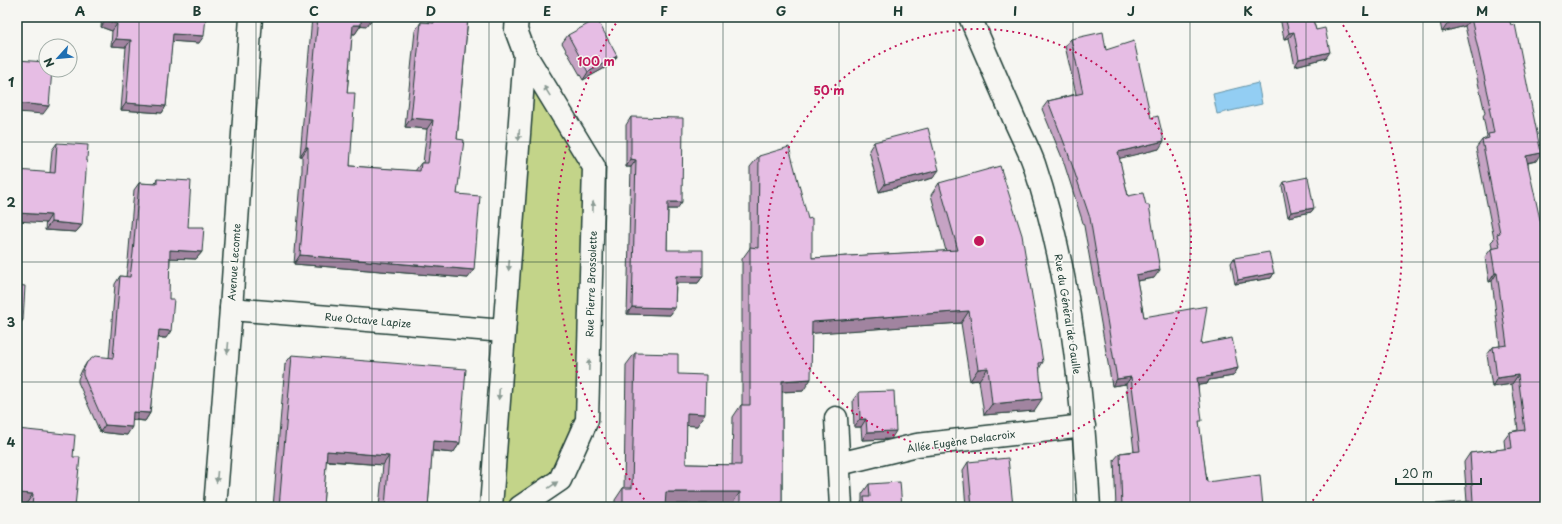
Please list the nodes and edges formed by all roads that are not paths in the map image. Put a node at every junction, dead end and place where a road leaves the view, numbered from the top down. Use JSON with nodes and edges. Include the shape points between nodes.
{"nodes":[{"id":1,"x":251,"y":17,"type":"edge"},
{"id":2,"x":517,"y":17,"type":"edge"},
{"id":3,"x":970,"y":17,"type":"edge"},
{"id":4,"x":525,"y":54,"type":"junction"},
{"id":5,"x":231,"y":309,"type":"junction"},
{"id":6,"x":504,"y":331,"type":"junction"},
{"id":7,"x":836,"y":418,"type":"dead end"},
{"id":8,"x":1084,"y":426,"type":"junction"},
{"id":9,"x":839,"y":464,"type":"junction"},
{"id":10,"x":215,"y":507,"type":"edge"},
{"id":11,"x":491,"y":507,"type":"edge"},
{"id":12,"x":520,"y":507,"type":"edge"},
{"id":13,"x":841,"y":507,"type":"edge"},
{"id":14,"x":1089,"y":507,"type":"edge"}],
"edges":[{"from":1,"to":5,"type":"street","name":"Avenue Lecomte"},
{"from":2,"to":4,"type":"street","name":"Rue Pierre Brossolette","via":[[516,30]]},
{"from":3,"to":8,"type":"street","name":"Rue du Général de Gaulle","via":[[1033,164],[1057,246],[1067,293]]},
{"from":4,"to":6,"type":"street","name":"Rue Pierre Brossolette","one_way":true},
{"from":12,"to":4,"type":"street","name":"Rue Pierre Brossolette","one_way":true,"via":[[560,480],[587,420],[594,166]]},
{"from":5,"to":6,"type":"street","name":"Rue Octave Lapize"},
{"from":5,"to":10,"type":"street","name":"Avenue Lecomte","one_way":true},
{"from":6,"to":11,"type":"street","name":"Rue Pierre Brossolette","one_way":true},
{"from":7,"to":9,"type":"street"},
{"from":8,"to":9,"type":"street","name":"Allée Eugène Delacroix","via":[[917,445]]},
{"from":8,"to":14,"type":"street","name":"Rue du Général de Gaulle"},
{"from":9,"to":13,"type":"street"}]}
